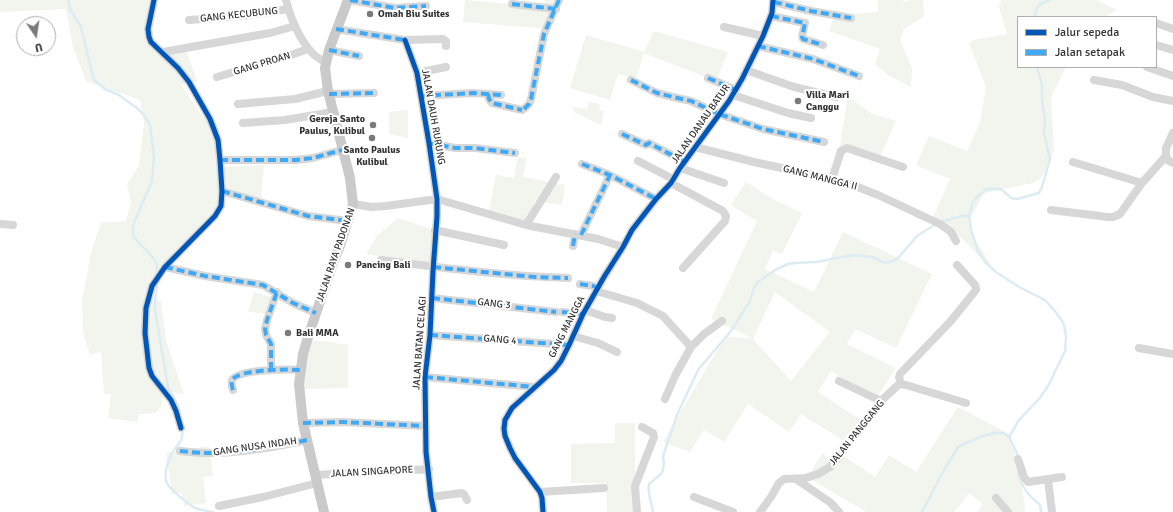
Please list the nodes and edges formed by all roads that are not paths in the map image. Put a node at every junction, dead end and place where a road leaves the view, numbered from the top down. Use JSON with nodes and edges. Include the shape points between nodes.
{"nodes":[{"id":1,"x":154,"y":0,"type":"edge"},
{"id":2,"x":286,"y":0,"type":"edge"},
{"id":3,"x":349,"y":0,"type":"edge"},
{"id":4,"x":559,"y":0,"type":"edge"},
{"id":5,"x":773,"y":1,"type":"edge"},
{"id":6,"x":512,"y":4,"type":"dead end"},
{"id":7,"x":426,"y":6,"type":"dead end"},
{"id":8,"x":288,"y":9,"type":"junction"},
{"id":9,"x":556,"y":9,"type":"junction"},
{"id":10,"x":771,"y":16,"type":"junction"},
{"id":11,"x":851,"y":18,"type":"dead end"},
{"id":12,"x":189,"y":20,"type":"dead end"},
{"id":13,"x":1157,"y":23,"type":"edge"},
{"id":14,"x":295,"y":26,"type":"junction"},
{"id":15,"x":724,"y":27,"type":"dead end"},
{"id":16,"x":336,"y":29,"type":"junction"},
{"id":17,"x":1173,"y":29,"type":"edge"},
{"id":18,"x":763,"y":36,"type":"junction"},
{"id":19,"x":405,"y":40,"type":"junction"},
{"id":20,"x":823,"y":45,"type":"dead end"},
{"id":21,"x":1157,"y":45,"type":"edge"},
{"id":22,"x":446,"y":46,"type":"dead end"},
{"id":23,"x":758,"y":46,"type":"junction"},
{"id":24,"x":308,"y":49,"type":"junction"},
{"id":25,"x":328,"y":50,"type":"junction"},
{"id":26,"x":1173,"y":50,"type":"edge"},
{"id":27,"x":163,"y":52,"type":"junction"},
{"id":28,"x":359,"y":56,"type":"dead end"},
{"id":29,"x":326,"y":62,"type":"junction"},
{"id":30,"x":446,"y":67,"type":"dead end"},
{"id":31,"x":1150,"y":68,"type":"edge"},
{"id":32,"x":746,"y":70,"type":"junction"},
{"id":33,"x":418,"y":73,"type":"junction"},
{"id":34,"x":859,"y":76,"type":"dead end"},
{"id":35,"x":1173,"y":76,"type":"edge"},
{"id":36,"x":217,"y":77,"type":"dead end"},
{"id":37,"x":708,"y":78,"type":"dead end"},
{"id":38,"x":631,"y":80,"type":"dead end"},
{"id":39,"x":1094,"y":80,"type":"dead end"},
{"id":40,"x":329,"y":92,"type":"junction"},
{"id":41,"x":735,"y":92,"type":"junction"},
{"id":42,"x":374,"y":93,"type":"dead end"},
{"id":43,"x":488,"y":94,"type":"junction"},
{"id":44,"x":501,"y":95,"type":"dead end"},
{"id":45,"x":421,"y":96,"type":"junction"},
{"id":46,"x":836,"y":97,"type":"dead end"},
{"id":47,"x":1173,"y":101,"type":"edge"},
{"id":48,"x":238,"y":104,"type":"dead end"},
{"id":49,"x":333,"y":112,"type":"junction"},
{"id":50,"x":719,"y":114,"type":"junction"},
{"id":51,"x":811,"y":118,"type":"dead end"},
{"id":52,"x":243,"y":124,"type":"dead end"},
{"id":53,"x":1173,"y":133,"type":"edge"},
{"id":54,"x":622,"y":134,"type":"dead end"},
{"id":55,"x":824,"y":142,"type":"dead end"},
{"id":56,"x":429,"y":143,"type":"junction"},
{"id":57,"x":695,"y":147,"type":"junction"},
{"id":58,"x":342,"y":150,"type":"junction"},
{"id":59,"x":515,"y":153,"type":"dead end"},
{"id":60,"x":1166,"y":156,"type":"junction"},
{"id":61,"x":220,"y":160,"type":"junction"},
{"id":62,"x":638,"y":161,"type":"dead end"},
{"id":63,"x":1073,"y":162,"type":"dead end"},
{"id":64,"x":1173,"y":163,"type":"edge"},
{"id":65,"x":582,"y":164,"type":"dead end"},
{"id":66,"x":682,"y":165,"type":"junction"},
{"id":67,"x":903,"y":167,"type":"dead end"},
{"id":68,"x":610,"y":175,"type":"junction"},
{"id":69,"x":556,"y":177,"type":"dead end"},
{"id":70,"x":832,"y":179,"type":"junction"},
{"id":71,"x":672,"y":181,"type":"junction"},
{"id":72,"x":724,"y":183,"type":"dead end"},
{"id":73,"x":1142,"y":183,"type":"junction"},
{"id":74,"x":222,"y":191,"type":"junction"},
{"id":75,"x":437,"y":198,"type":"junction"},
{"id":76,"x":656,"y":199,"type":"junction"},
{"id":77,"x":353,"y":204,"type":"junction"},
{"id":78,"x":1050,"y":210,"type":"dead end"},
{"id":79,"x":348,"y":221,"type":"junction"},
{"id":80,"x":0,"y":224,"type":"edge"},
{"id":81,"x":14,"y":224,"type":"dead end"},
{"id":82,"x":526,"y":225,"type":"junction"},
{"id":83,"x":435,"y":230,"type":"junction"},
{"id":84,"x":578,"y":234,"type":"junction"},
{"id":85,"x":956,"y":241,"type":"dead end"},
{"id":86,"x":504,"y":245,"type":"dead end"},
{"id":87,"x":573,"y":246,"type":"dead end"},
{"id":88,"x":623,"y":247,"type":"junction"},
{"id":89,"x":380,"y":260,"type":"dead end"},
{"id":90,"x":957,"y":265,"type":"dead end"},
{"id":91,"x":165,"y":267,"type":"junction"},
{"id":92,"x":433,"y":267,"type":"junction"},
{"id":93,"x":682,"y":268,"type":"dead end"},
{"id":94,"x":568,"y":278,"type":"dead end"},
{"id":95,"x":580,"y":284,"type":"dead end"},
{"id":96,"x":597,"y":290,"type":"junction"},
{"id":97,"x":277,"y":292,"type":"junction"},
{"id":98,"x":432,"y":298,"type":"junction"},
{"id":99,"x":316,"y":312,"type":"junction"},
{"id":100,"x":584,"y":312,"type":"junction"},
{"id":101,"x":612,"y":318,"type":"dead end"},
{"id":102,"x":722,"y":322,"type":"dead end"},
{"id":103,"x":430,"y":335,"type":"junction"},
{"id":104,"x":573,"y":336,"type":"junction"},
{"id":105,"x":569,"y":345,"type":"junction"},
{"id":106,"x":691,"y":347,"type":"junction"},
{"id":107,"x":1139,"y":348,"type":"dead end"},
{"id":108,"x":617,"y":352,"type":"dead end"},
{"id":109,"x":1173,"y":354,"type":"edge"},
{"id":110,"x":272,"y":370,"type":"junction"},
{"id":111,"x":301,"y":370,"type":"junction"},
{"id":112,"x":425,"y":377,"type":"junction"},
{"id":113,"x":840,"y":381,"type":"dead end"},
{"id":114,"x":901,"y":384,"type":"junction"},
{"id":115,"x":535,"y":387,"type":"junction"},
{"id":116,"x":233,"y":390,"type":"dead end"},
{"id":117,"x":665,"y":399,"type":"dead end"},
{"id":118,"x":881,"y":402,"type":"junction"},
{"id":119,"x":966,"y":403,"type":"dead end"},
{"id":120,"x":303,"y":423,"type":"junction"},
{"id":121,"x":425,"y":426,"type":"junction"},
{"id":122,"x":642,"y":427,"type":"dead end"},
{"id":123,"x":181,"y":428,"type":"dead end"},
{"id":124,"x":307,"y":440,"type":"junction"},
{"id":125,"x":180,"y":451,"type":"dead end"},
{"id":126,"x":1018,"y":459,"type":"dead end"},
{"id":127,"x":429,"y":469,"type":"junction"},
{"id":128,"x":1062,"y":477,"type":"dead end"},
{"id":129,"x":316,"y":479,"type":"junction"},
{"id":130,"x":796,"y":479,"type":"junction"},
{"id":131,"x":1048,"y":480,"type":"junction"},
{"id":132,"x":604,"y":488,"type":"dead end"},
{"id":133,"x":540,"y":492,"type":"junction"},
{"id":134,"x":431,"y":496,"type":"junction"},
{"id":135,"x":694,"y":497,"type":"dead end"},
{"id":136,"x":996,"y":498,"type":"dead end"},
{"id":137,"x":467,"y":500,"type":"dead end"},
{"id":138,"x":219,"y":506,"type":"dead end"},
{"id":139,"x":324,"y":512,"type":"edge"},
{"id":140,"x":434,"y":512,"type":"edge"},
{"id":141,"x":543,"y":512,"type":"edge"},
{"id":142,"x":637,"y":512,"type":"edge"},
{"id":143,"x":733,"y":512,"type":"edge"},
{"id":144,"x":760,"y":512,"type":"edge"},
{"id":145,"x":839,"y":512,"type":"edge"},
{"id":146,"x":1008,"y":512,"type":"edge"},
{"id":147,"x":1052,"y":512,"type":"edge"}],
"edges":[{"from":1,"to":27,"type":"street","via":[[148,29],[149,37]]},
{"from":2,"to":8,"type":"street"},
{"from":3,"to":7,"type":"street","via":[[395,8]]},
{"from":3,"to":16,"type":"main road","name":"JALAN RAYA PADONAN"},
{"from":4,"to":9,"type":"street"},
{"from":5,"to":10,"type":"street","name":"JALAN DANAU BATUR"},
{"from":5,"to":11,"type":"street"},
{"from":6,"to":9,"type":"street"},
{"from":8,"to":12,"type":"street","name":"GANG KECUBUNG"},
{"from":8,"to":14,"type":"street"},
{"from":9,"to":43,"type":"street","via":[[544,34],[529,104],[523,110],[492,103]]},
{"from":10,"to":18,"type":"street","name":"JALAN DANAU BATUR"},
{"from":10,"to":20,"type":"street","via":[[805,24],[803,39]]},
{"from":13,"to":17,"type":"street"},
{"from":14,"to":24,"type":"street"},
{"from":14,"to":27,"type":"street","via":[[258,36]]},
{"from":15,"to":18,"type":"street"},
{"from":16,"to":19,"type":"street"},
{"from":16,"to":25,"type":"main road","name":"JALAN RAYA PADONAN"},
{"from":18,"to":23,"type":"street","name":"JALAN DANAU BATUR"},
{"from":19,"to":22,"type":"street","via":[[443,39]]},
{"from":19,"to":33,"type":"street","name":"JALAN DAUH RURUNG"},
{"from":21,"to":26,"type":"street"},
{"from":23,"to":32,"type":"street","name":"JALAN DANAU BATUR"},
{"from":23,"to":34,"type":"street","via":[[813,59]]},
{"from":24,"to":29,"type":"street"},
{"from":24,"to":36,"type":"street","name":"GANG PROAN"},
{"from":25,"to":28,"type":"street"},
{"from":25,"to":29,"type":"main road","name":"JALAN RAYA PADONAN"},
{"from":27,"to":61,"type":"street","via":[[189,82],[210,119],[218,140]]},
{"from":29,"to":40,"type":"main road","name":"JALAN RAYA PADONAN"},
{"from":30,"to":33,"type":"street"},
{"from":31,"to":35,"type":"street"},
{"from":32,"to":41,"type":"street","name":"JALAN DANAU BATUR"},
{"from":32,"to":46,"type":"street","via":[[794,87]]},
{"from":33,"to":45,"type":"street","name":"JALAN DAUH RURUNG"},
{"from":37,"to":41,"type":"street"},
{"from":38,"to":50,"type":"street","via":[[657,93],[691,101]]},
{"from":39,"to":47,"type":"street"},
{"from":40,"to":42,"type":"street"},
{"from":40,"to":48,"type":"street","via":[[295,99]]},
{"from":40,"to":49,"type":"main road","name":"JALAN RAYA PADONAN"},
{"from":41,"to":50,"type":"street","name":"JALAN DANAU BATUR"},
{"from":41,"to":51,"type":"street","via":[[788,113]]},
{"from":43,"to":44,"type":"street"},
{"from":43,"to":45,"type":"street"},
{"from":45,"to":56,"type":"street","name":"JALAN DAUH RURUNG"},
{"from":49,"to":52,"type":"street"},
{"from":49,"to":58,"type":"main road","name":"JALAN RAYA PADONAN"},
{"from":50,"to":55,"type":"street","via":[[763,129]]},
{"from":50,"to":57,"type":"street","name":"JALAN DANAU BATUR"},
{"from":53,"to":60,"type":"street","via":[[1166,148]]},
{"from":54,"to":66,"type":"street","via":[[646,145],[649,143]]},
{"from":56,"to":59,"type":"street"},
{"from":56,"to":75,"type":"street","name":"JALAN DAUH RURUNG"},
{"from":57,"to":66,"type":"street","name":"JALAN DANAU BATUR"},
{"from":57,"to":70,"type":"street","name":"GANG MANGGA II"},
{"from":58,"to":61,"type":"street","via":[[296,160]]},
{"from":58,"to":77,"type":"main road","name":"JALAN RAYA PADONAN","via":[[350,178]]},
{"from":60,"to":64,"type":"street"},
{"from":60,"to":73,"type":"street"},
{"from":61,"to":74,"type":"street"},
{"from":62,"to":71,"type":"street"},
{"from":63,"to":73,"type":"street"},
{"from":65,"to":68,"type":"street"},
{"from":66,"to":71,"type":"street","name":"JALAN DANAU BATUR"},
{"from":66,"to":72,"type":"street"},
{"from":67,"to":70,"type":"street","via":[[847,148],[842,150]]},
{"from":68,"to":76,"type":"street"},
{"from":68,"to":84,"type":"street"},
{"from":69,"to":82,"type":"street"},
{"from":70,"to":85,"type":"street","name":"GANG MANGGA II","via":[[878,195],[940,224],[951,232]]},
{"from":71,"to":76,"type":"street","name":"JALAN DANAU BATUR"},
{"from":71,"to":93,"type":"street","via":[[723,211],[726,216],[725,221]]},
{"from":73,"to":78,"type":"street","via":[[1117,216]]},
{"from":74,"to":79,"type":"street","via":[[308,216]]},
{"from":74,"to":91,"type":"street","via":[[216,216]]},
{"from":75,"to":77,"type":"street","via":[[372,207]]},
{"from":75,"to":82,"type":"street"},
{"from":75,"to":83,"type":"street","name":"JALAN BATAN CELAGI"},
{"from":76,"to":88,"type":"street","name":"JALAN DANAU BATUR","via":[[632,230]]},
{"from":77,"to":79,"type":"main road","name":"JALAN RAYA PADONAN"},
{"from":79,"to":99,"type":"main road","name":"JALAN RAYA PADONAN"},
{"from":80,"to":81,"type":"street"},
{"from":82,"to":84,"type":"street"},
{"from":83,"to":86,"type":"street"},
{"from":83,"to":92,"type":"street","name":"JALAN BATAN CELAGI"},
{"from":84,"to":87,"type":"street"},
{"from":84,"to":88,"type":"street"},
{"from":88,"to":96,"type":"street","name":"GANG MANGGA"},
{"from":89,"to":92,"type":"street"},
{"from":90,"to":114,"type":"street","via":[[975,285],[976,290],[950,322],[900,374]]},
{"from":91,"to":97,"type":"street","via":[[255,283]]},
{"from":91,"to":123,"type":"street","via":[[152,286],[146,308],[145,333],[152,376],[171,400]]},
{"from":92,"to":94,"type":"street"},
{"from":92,"to":98,"type":"street","name":"JALAN BATAN CELAGI"},
{"from":95,"to":96,"type":"street","via":[[593,286]]},
{"from":96,"to":100,"type":"street","name":"GANG MANGGA"},
{"from":96,"to":106,"type":"street","via":[[637,303],[663,316]]},
{"from":97,"to":99,"type":"street"},
{"from":97,"to":110,"type":"street","via":[[265,329],[270,344]]},
{"from":98,"to":100,"type":"street","name":"GANG 3","via":[[559,312]]},
{"from":98,"to":103,"type":"street","name":"JALAN BATAN CELAGI"},
{"from":99,"to":111,"type":"main road","name":"JALAN RAYA PADONAN","via":[[303,354]]},
{"from":100,"to":101,"type":"street","name":"GANG 3"},
{"from":100,"to":104,"type":"street","name":"GANG MANGGA"},
{"from":102,"to":106,"type":"street"},
{"from":103,"to":105,"type":"street","name":"GANG 4"},
{"from":103,"to":112,"type":"street","name":"JALAN BATAN CELAGI"},
{"from":104,"to":105,"type":"street","name":"GANG MANGGA"},
{"from":104,"to":108,"type":"street"},
{"from":105,"to":115,"type":"street","name":"GANG MANGGA","via":[[554,370]]},
{"from":106,"to":117,"type":"street"},
{"from":107,"to":109,"type":"street"},
{"from":110,"to":111,"type":"street"},
{"from":110,"to":116,"type":"street","via":[[236,377],[232,381]]},
{"from":111,"to":120,"type":"main road","name":"JALAN RAYA PADONAN","via":[[299,384]]},
{"from":112,"to":115,"type":"street"},
{"from":112,"to":121,"type":"street","name":"JALAN BATAN CELAGI"},
{"from":113,"to":118,"type":"street"},
{"from":114,"to":118,"type":"street","name":"JALAN PANGGANG"},
{"from":114,"to":119,"type":"street"},
{"from":115,"to":133,"type":"street","name":"GANG MANGGA","via":[[512,408],[505,420],[504,429],[515,458]]},
{"from":118,"to":130,"type":"street","name":"JALAN PANGGANG","via":[[830,467],[818,474]]},
{"from":120,"to":121,"type":"street"},
{"from":120,"to":124,"type":"main road","name":"JALAN RAYA PADONAN"},
{"from":121,"to":127,"type":"street","name":"JALAN BATAN CELAGI"},
{"from":122,"to":142,"type":"street","via":[[653,433],[654,437],[635,486]]},
{"from":124,"to":125,"type":"street","name":"GANG NUSA INDAH","via":[[235,452]]},
{"from":124,"to":129,"type":"main road","name":"JALAN RAYA PADONAN"},
{"from":126,"to":131,"type":"street","via":[[1028,482]]},
{"from":127,"to":129,"type":"street","name":"JALAN SINGAPORE"},
{"from":127,"to":134,"type":"street","name":"JALAN BATAN CELAGI"},
{"from":128,"to":131,"type":"street"},
{"from":129,"to":138,"type":"street","name":"JALAN SINGAPORE","via":[[262,497]]},
{"from":129,"to":139,"type":"main road","name":"JALAN RAYA PADONAN"},
{"from":130,"to":144,"type":"street","name":"JALAN PANGGANG","via":[[784,479],[779,483]]},
{"from":130,"to":145,"type":"street"},
{"from":131,"to":147,"type":"street"},
{"from":132,"to":133,"type":"street"},
{"from":133,"to":141,"type":"street","name":"GANG MANGGA"},
{"from":134,"to":137,"type":"street","via":[[462,492]]},
{"from":134,"to":140,"type":"street","name":"JALAN BATAN CELAGI"},
{"from":135,"to":143,"type":"street"},
{"from":136,"to":146,"type":"street"}]}
